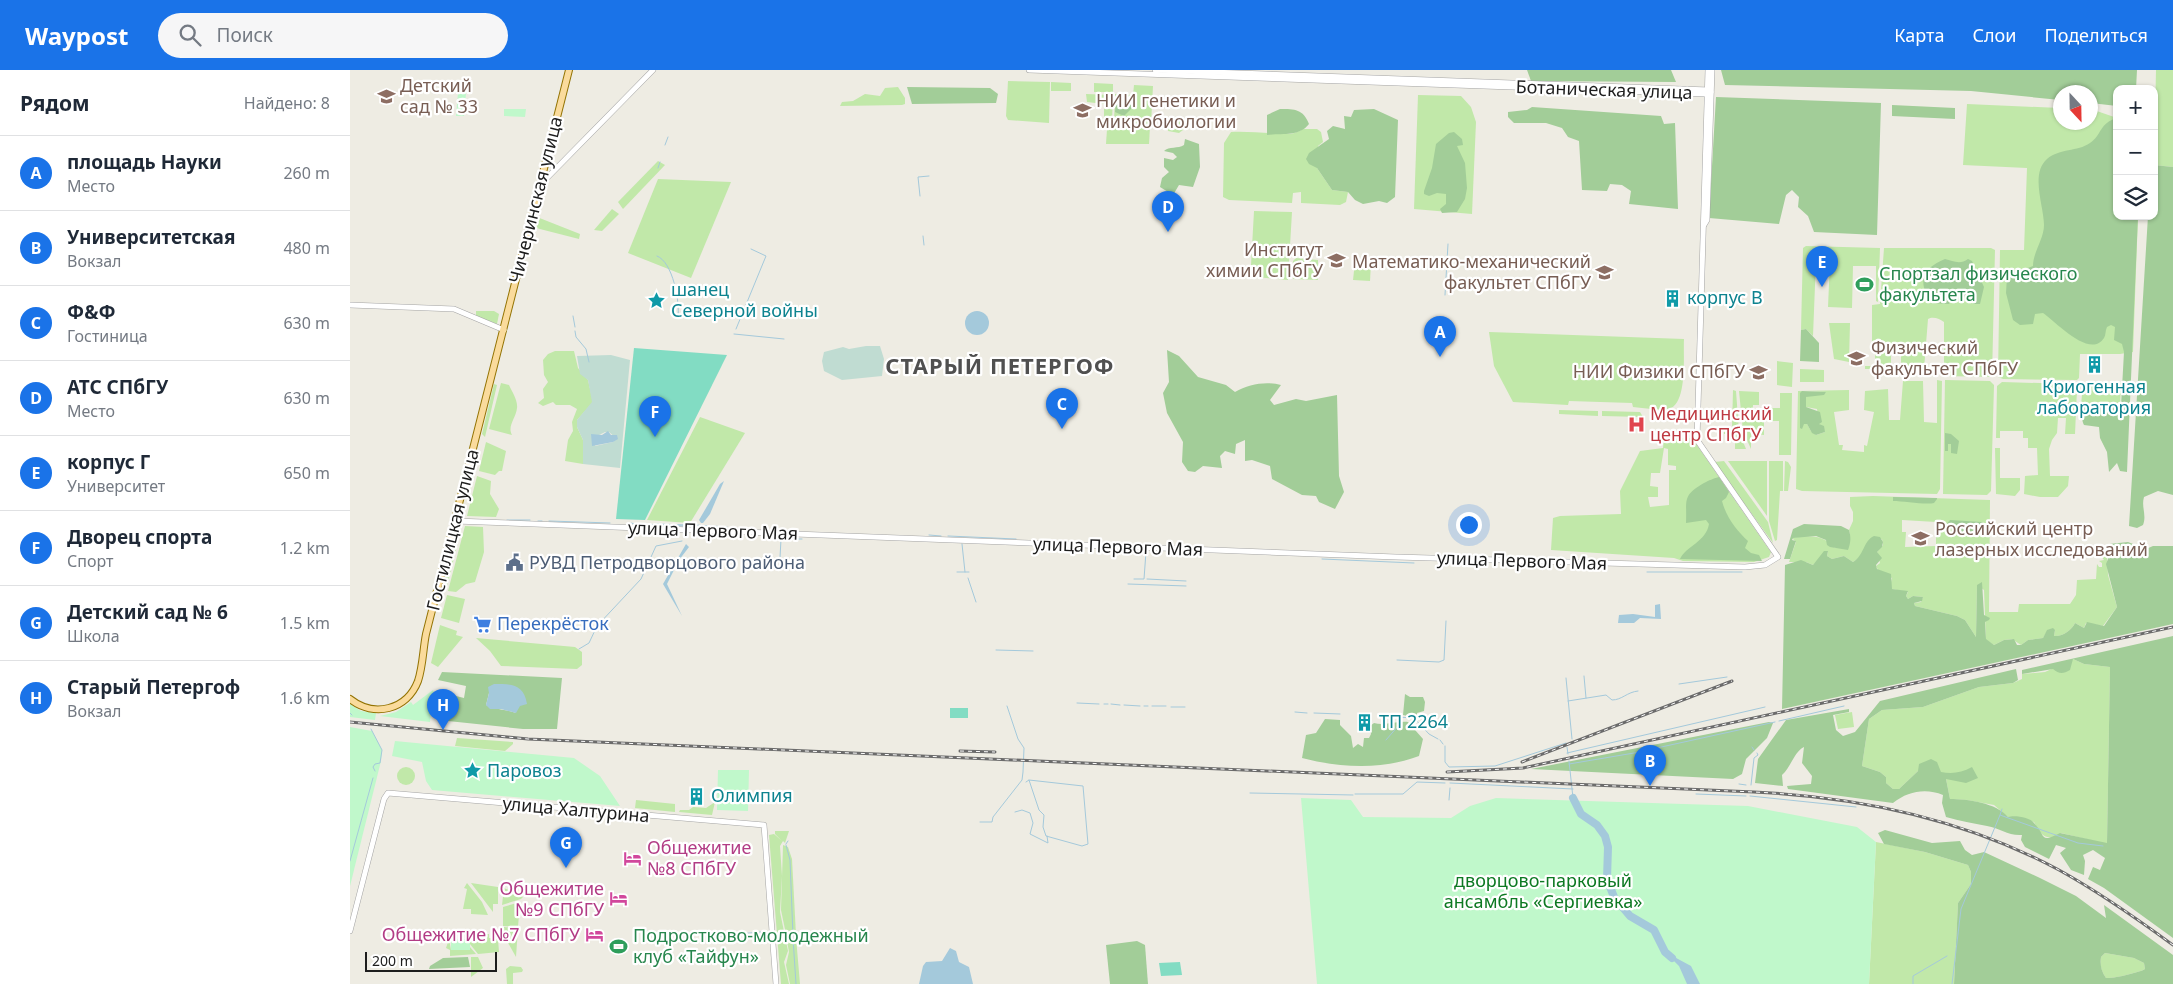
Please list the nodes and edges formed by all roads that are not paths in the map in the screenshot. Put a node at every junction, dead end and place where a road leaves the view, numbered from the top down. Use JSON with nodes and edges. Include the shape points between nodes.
{"nodes":[{"id":1,"x":569,"y":70,"type":"edge"},
{"id":2,"x":654,"y":70,"type":"edge"},
{"id":3,"x":1029,"y":70,"type":"edge"},
{"id":4,"x":1154,"y":70,"type":"edge"},
{"id":5,"x":1708,"y":70,"type":"edge"},
{"id":6,"x":1712,"y":70,"type":"edge"},
{"id":7,"x":1708,"y":91,"type":"junction"},
{"id":8,"x":540,"y":185,"type":"junction"},
{"id":9,"x":350,"y":305,"type":"edge"},
{"id":10,"x":504,"y":330,"type":"junction"},
{"id":11,"x":455,"y":521,"type":"junction"},
{"id":12,"x":350,"y":700,"type":"edge"},
{"id":13,"x":350,"y":931,"type":"edge"},
{"id":14,"x":776,"y":984,"type":"edge"}],
"edges":[{"from":1,"to":8,"type":"main road","name":"Чичеринская улица"},
{"from":2,"to":8,"type":"street"},
{"from":3,"to":7,"type":"street","name":"Ботаническая улица"},
{"from":4,"to":7,"type":"street","name":"Ботаническая улица"},
{"from":5,"to":7,"type":"street"},
{"from":6,"to":7,"type":"street"},
{"from":7,"to":11,"type":"street","name":"улица Первого Мая","via":[[1707,220],[1704,225],[1697,440],[1778,557],[1765,565],[1575,563]]},
{"from":8,"to":10,"type":"main road","name":"Чичеринская улица"},
{"from":9,"to":10,"type":"street","via":[[454,309]]},
{"from":10,"to":11,"type":"main road","name":"Гостилицкая улица"},
{"from":11,"to":12,"type":"main road","name":"Гостилицкая улица","via":[[417,682],[401,702],[391,708],[364,708]]},
{"from":13,"to":14,"type":"street","name":"улица Халтурина","via":[[388,793],[764,825]]}]}
